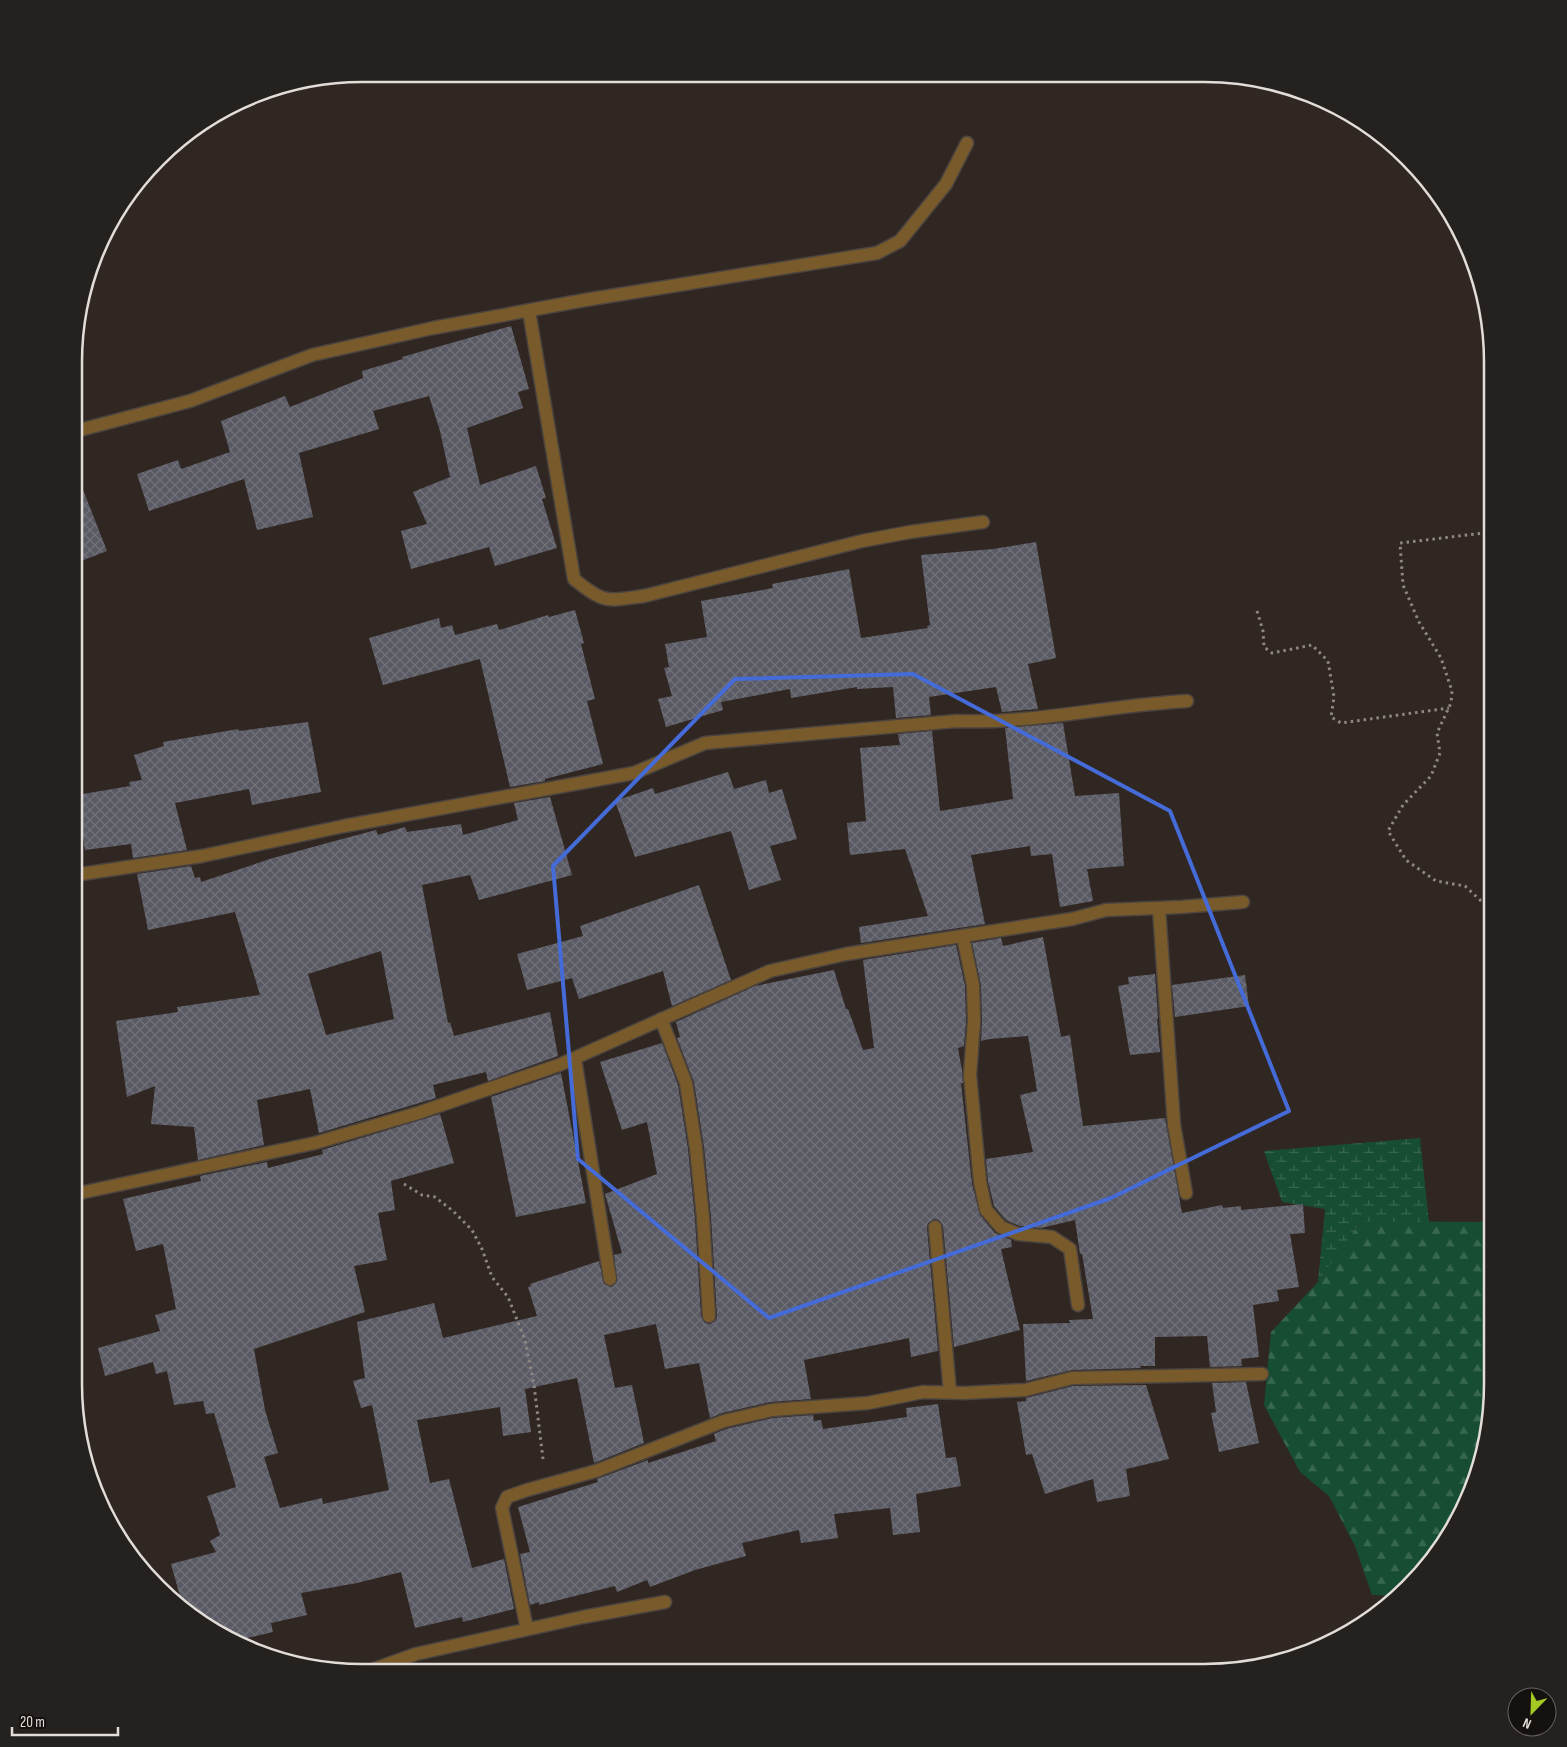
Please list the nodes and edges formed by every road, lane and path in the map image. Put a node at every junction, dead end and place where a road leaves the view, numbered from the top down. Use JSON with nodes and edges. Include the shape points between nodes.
{"nodes":[{"id":1,"x":967,"y":143,"type":"dead end"},
{"id":2,"x":529,"y":311,"type":"junction"},
{"id":3,"x":82,"y":428,"type":"edge"},
{"id":4,"x":983,"y":522,"type":"dead end"},
{"id":5,"x":1484,"y":533,"type":"edge"},
{"id":6,"x":1257,"y":611,"type":"dead end"},
{"id":7,"x":1187,"y":701,"type":"dead end"},
{"id":8,"x":1449,"y":708,"type":"junction"},
{"id":9,"x":82,"y":874,"type":"edge"},
{"id":10,"x":1243,"y":902,"type":"dead end"},
{"id":11,"x":1484,"y":902,"type":"edge"},
{"id":12,"x":1159,"y":909,"type":"junction"},
{"id":13,"x":963,"y":937,"type":"junction"},
{"id":14,"x":661,"y":1019,"type":"junction"},
{"id":15,"x":575,"y":1059,"type":"junction"},
{"id":16,"x":404,"y":1184,"type":"dead end"},
{"id":17,"x":82,"y":1192,"type":"edge"},
{"id":18,"x":1186,"y":1193,"type":"dead end"},
{"id":19,"x":935,"y":1227,"type":"dead end"},
{"id":20,"x":610,"y":1279,"type":"dead end"},
{"id":21,"x":1078,"y":1305,"type":"dead end"},
{"id":22,"x":709,"y":1316,"type":"dead end"},
{"id":23,"x":1262,"y":1374,"type":"dead end"},
{"id":24,"x":950,"y":1392,"type":"junction"},
{"id":25,"x":547,"y":1485,"type":"junction"},
{"id":26,"x":665,"y":1602,"type":"dead end"},
{"id":27,"x":527,"y":1629,"type":"junction"},
{"id":28,"x":388,"y":1664,"type":"edge"}],
"edges":[{"from":1,"to":2,"type":"street","via":[[946,184],[900,241],[877,253]]},
{"from":2,"to":3,"type":"street","via":[[312,355],[190,401]]},
{"from":2,"to":4,"type":"street","via":[[574,579],[591,594],[610,601],[644,596],[862,541]]},
{"from":5,"to":8,"type":"path","via":[[1400,543],[1403,585],[1419,622],[1441,658],[1452,691]]},
{"from":6,"to":8,"type":"path","via":[[1264,631],[1264,647],[1272,653],[1312,645],[1328,661],[1334,697],[1331,717],[1341,722]]},
{"from":7,"to":9,"type":"street","via":[[988,723],[957,721],[705,743],[634,773],[344,826],[202,856]]},
{"from":8,"to":11,"type":"path","via":[[1438,733],[1440,753],[1431,776],[1403,804],[1388,831],[1406,860],[1436,881],[1464,886]]},
{"from":10,"to":12,"type":"street"},
{"from":12,"to":13,"type":"street","via":[[1106,910],[1072,919]]},
{"from":12,"to":18,"type":"street","via":[[1174,1124]]},
{"from":13,"to":14,"type":"street","via":[[846,954],[770,972]]},
{"from":13,"to":21,"type":"street","via":[[973,985],[970,1075],[980,1182],[986,1210],[1001,1227],[1018,1234],[1052,1237],[1070,1249]]},
{"from":14,"to":15,"type":"street"},
{"from":14,"to":22,"type":"street","via":[[686,1083],[701,1198]]},
{"from":15,"to":17,"type":"street","via":[[418,1113],[321,1141]]},
{"from":15,"to":20,"type":"street"},
{"from":16,"to":25,"type":"path","via":[[422,1195],[435,1197],[472,1230],[492,1277],[508,1297],[525,1340]]},
{"from":19,"to":24,"type":"street"},
{"from":23,"to":24,"type":"street","via":[[1080,1377],[1025,1390]]},
{"from":24,"to":25,"type":"street","via":[[923,1392],[868,1402],[772,1410],[724,1421],[596,1471]]},
{"from":25,"to":27,"type":"street","via":[[507,1498],[502,1508]]},
{"from":26,"to":27,"type":"street"},
{"from":27,"to":28,"type":"street","via":[[416,1654]]}]}
